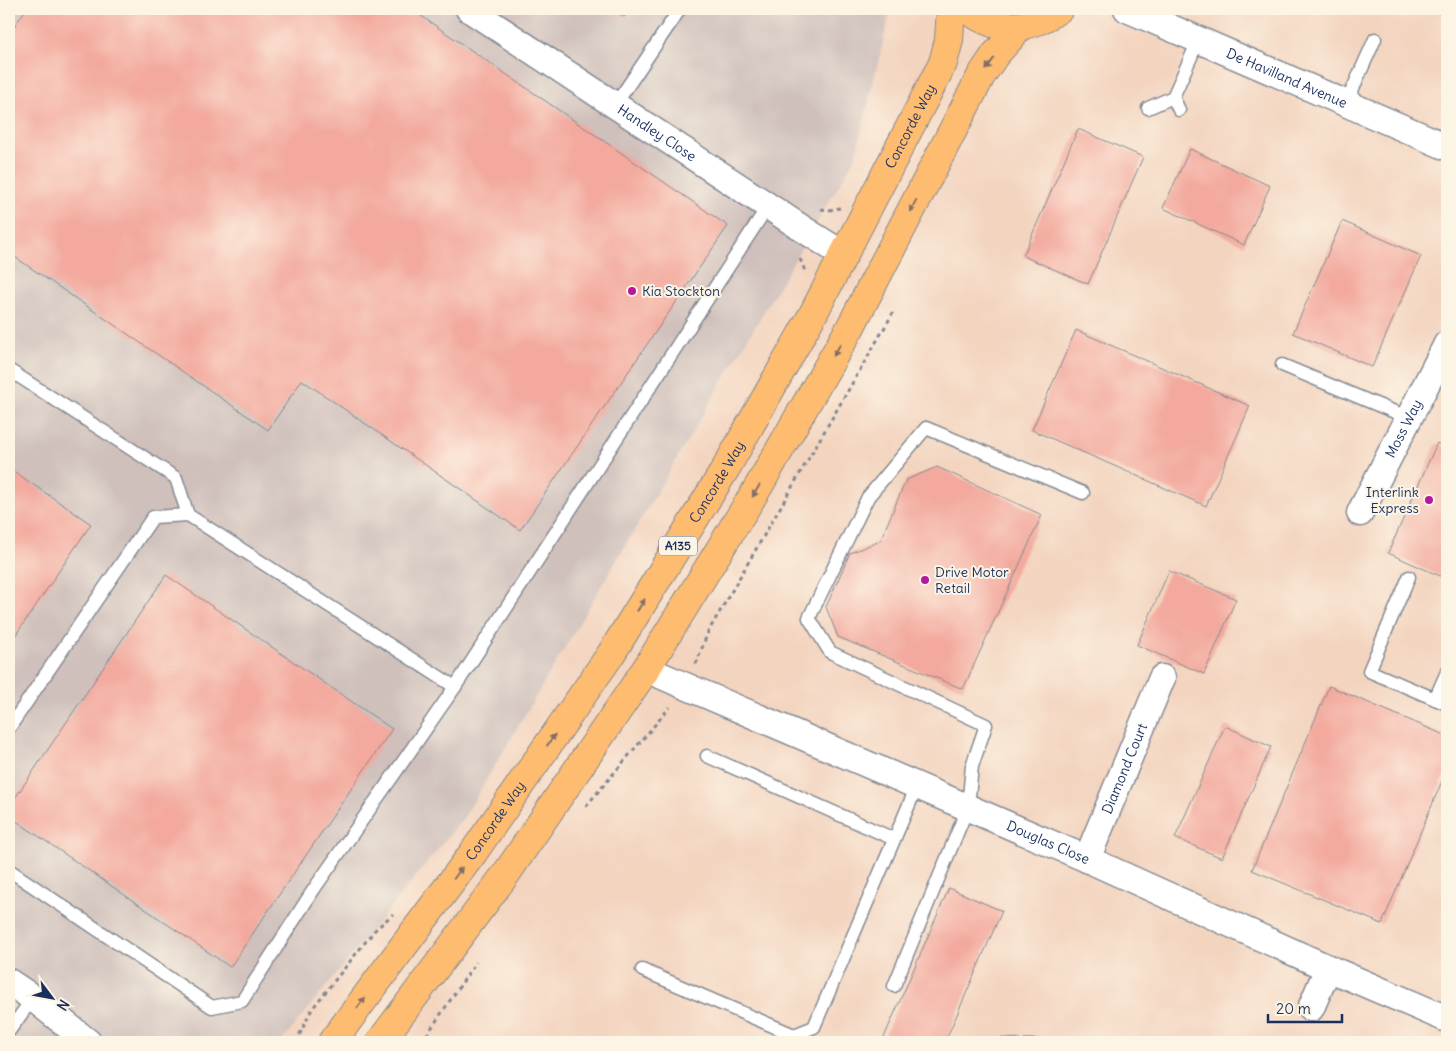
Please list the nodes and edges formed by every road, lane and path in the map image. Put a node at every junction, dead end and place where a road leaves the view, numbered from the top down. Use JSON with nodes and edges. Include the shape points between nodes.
{"nodes":[{"id":1,"x":469,"y":9,"type":"edge"},
{"id":2,"x":680,"y":9,"type":"edge"},
{"id":3,"x":951,"y":9,"type":"edge"},
{"id":4,"x":967,"y":9,"type":"edge"},
{"id":5,"x":1059,"y":9,"type":"edge"},
{"id":6,"x":1064,"y":9,"type":"edge"},
{"id":7,"x":1127,"y":9,"type":"edge"},
{"id":8,"x":1021,"y":26,"type":"junction"},
{"id":9,"x":1199,"y":39,"type":"junction"},
{"id":10,"x":1375,"y":39,"type":"dead end"},
{"id":11,"x":1173,"y":97,"type":"junction"},
{"id":12,"x":1346,"y":104,"type":"junction"},
{"id":13,"x":615,"y":105,"type":"junction"},
{"id":14,"x":1148,"y":108,"type":"dead end"},
{"id":15,"x":1179,"y":110,"type":"dead end"},
{"id":16,"x":1447,"y":148,"type":"edge"},
{"id":17,"x":768,"y":206,"type":"junction"},
{"id":18,"x":842,"y":207,"type":"dead end"},
{"id":19,"x":803,"y":229,"type":"junction"},
{"id":20,"x":844,"y":255,"type":"junction"},
{"id":21,"x":806,"y":274,"type":"dead end"},
{"id":22,"x":1447,"y":344,"type":"edge"},
{"id":23,"x":1282,"y":365,"type":"dead end"},
{"id":24,"x":9,"y":370,"type":"edge"},
{"id":25,"x":1409,"y":418,"type":"junction"},
{"id":26,"x":1083,"y":493,"type":"dead end"},
{"id":27,"x":1360,"y":513,"type":"dead end"},
{"id":28,"x":188,"y":515,"type":"junction"},
{"id":29,"x":1409,"y":577,"type":"dead end"},
{"id":30,"x":646,"y":669,"type":"junction"},
{"id":31,"x":1447,"y":672,"type":"edge"},
{"id":32,"x":1162,"y":678,"type":"dead end"},
{"id":33,"x":455,"y":687,"type":"junction"},
{"id":34,"x":1441,"y":701,"type":"edge"},
{"id":35,"x":9,"y":728,"type":"edge"},
{"id":36,"x":707,"y":756,"type":"dead end"},
{"id":37,"x":917,"y":786,"type":"junction"},
{"id":38,"x":968,"y":808,"type":"junction"},
{"id":39,"x":894,"y":839,"type":"junction"},
{"id":40,"x":1087,"y":859,"type":"junction"},
{"id":41,"x":9,"y":870,"type":"edge"},
{"id":42,"x":397,"y":910,"type":"dead end"},
{"id":43,"x":1328,"y":968,"type":"junction"},
{"id":44,"x":642,"y":970,"type":"dead end"},
{"id":45,"x":9,"y":982,"type":"edge"},
{"id":46,"x":894,"y":986,"type":"dead end"},
{"id":47,"x":33,"y":998,"type":"junction"},
{"id":48,"x":1311,"y":1008,"type":"dead end"},
{"id":49,"x":1447,"y":1020,"type":"edge"},
{"id":50,"x":9,"y":1031,"type":"edge"},
{"id":51,"x":88,"y":1042,"type":"edge"},
{"id":52,"x":296,"y":1042,"type":"edge"},
{"id":53,"x":332,"y":1042,"type":"edge"},
{"id":54,"x":380,"y":1042,"type":"edge"}],
"edges":[{"from":1,"to":13,"type":"street","name":"Handley Close"},
{"from":2,"to":13,"type":"lane"},
{"from":3,"to":20,"type":"main road","name":"Concorde Way","number":"A135","via":[[949,40],[943,63]]},
{"from":4,"to":8,"type":"main road","via":[[1000,26]]},
{"from":5,"to":6,"type":"street"},
{"from":5,"to":8,"type":"main road","via":[[1041,20]]},
{"from":7,"to":9,"type":"street","name":"De Havilland Avenue"},
{"from":8,"to":30,"type":"main road","number":"A135","one_way":true,"via":[[981,76],[850,328],[757,489]]},
{"from":9,"to":11,"type":"lane"},
{"from":9,"to":12,"type":"street","name":"De Havilland Avenue"},
{"from":10,"to":12,"type":"lane"},
{"from":11,"to":14,"type":"lane"},
{"from":11,"to":15,"type":"lane"},
{"from":12,"to":16,"type":"street","name":"De Havilland Avenue"},
{"from":13,"to":17,"type":"street","name":"Handley Close"},
{"from":17,"to":19,"type":"street","name":"Handley Close"},
{"from":17,"to":33,"type":"lane"},
{"from":18,"to":19,"type":"path","via":[[817,209]]},
{"from":19,"to":20,"type":"street","name":"Handley Close"},
{"from":19,"to":21,"type":"path","via":[[790,249],[802,261]]},
{"from":53,"to":20,"type":"main road","name":"Concorde Way","number":"A135","one_way":true,"via":[[473,854],[611,654],[726,468]]},
{"from":22,"to":25,"type":"street","name":"Moss Way"},
{"from":23,"to":25,"type":"lane"},
{"from":24,"to":28,"type":"lane","via":[[176,478]]},
{"from":25,"to":27,"type":"street","name":"Moss Way"},
{"from":26,"to":38,"type":"lane","via":[[926,428],[868,497],[809,618],[830,652],[986,725],[972,766]]},
{"from":28,"to":33,"type":"lane"},
{"from":28,"to":35,"type":"lane","via":[[152,517]]},
{"from":29,"to":34,"type":"lane","via":[[1369,671]]},
{"from":30,"to":37,"type":"street","name":"Douglas Close"},
{"from":30,"to":54,"type":"main road","number":"A135","via":[[506,874]]},
{"from":31,"to":34,"type":"lane"},
{"from":32,"to":40,"type":"street","name":"Diamond Court"},
{"from":33,"to":41,"type":"lane","via":[[314,889],[242,1001],[212,1007]]},
{"from":36,"to":39,"type":"lane"},
{"from":37,"to":38,"type":"street","name":"Douglas Close"},
{"from":37,"to":39,"type":"lane"},
{"from":38,"to":40,"type":"street","name":"Douglas Close"},
{"from":38,"to":46,"type":"lane"},
{"from":39,"to":44,"type":"lane","via":[[814,1027],[794,1035]]},
{"from":40,"to":43,"type":"street","name":"Douglas Close"},
{"from":42,"to":52,"type":"path","via":[[375,930],[312,1009]]},
{"from":43,"to":48,"type":"street"},
{"from":43,"to":49,"type":"street","name":"Douglas Close"},
{"from":45,"to":47,"type":"street"},
{"from":47,"to":50,"type":"lane"},
{"from":47,"to":51,"type":"street"}]}
